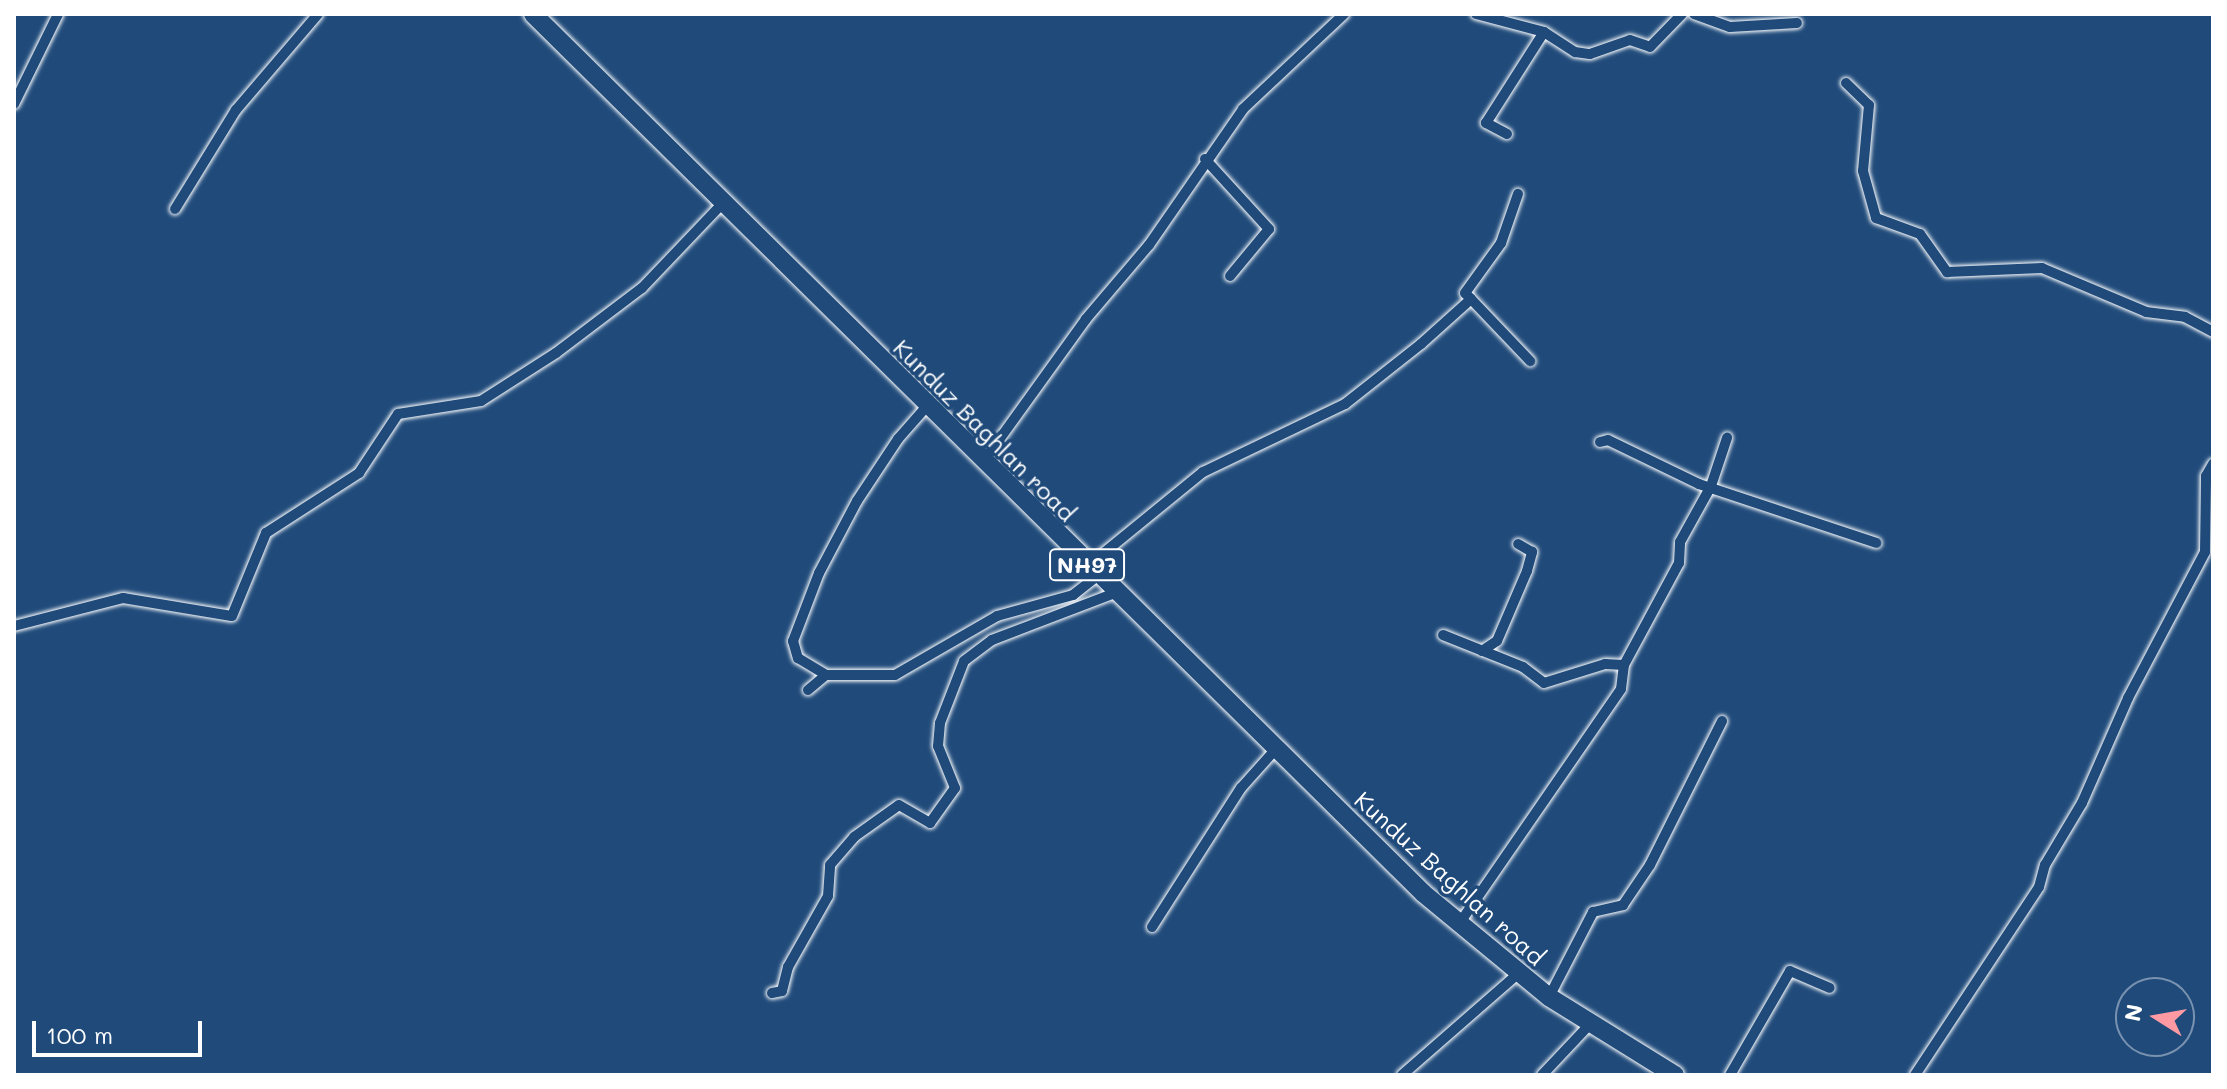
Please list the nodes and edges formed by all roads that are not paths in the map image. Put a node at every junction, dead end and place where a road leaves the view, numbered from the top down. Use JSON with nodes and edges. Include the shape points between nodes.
{"nodes":[{"id":1,"x":58,"y":14,"type":"edge"},
{"id":2,"x":318,"y":14,"type":"edge"},
{"id":3,"x":533,"y":14,"type":"edge"},
{"id":4,"x":1344,"y":14,"type":"edge"},
{"id":5,"x":1476,"y":14,"type":"edge"},
{"id":6,"x":1682,"y":14,"type":"edge"},
{"id":7,"x":1694,"y":14,"type":"edge"},
{"id":8,"x":1797,"y":23,"type":"dead end"},
{"id":9,"x":1544,"y":32,"type":"junction"},
{"id":10,"x":14,"y":80,"type":"edge"},
{"id":11,"x":1846,"y":83,"type":"dead end"},
{"id":12,"x":24,"y":87,"type":"junction"},
{"id":13,"x":14,"y":104,"type":"edge"},
{"id":14,"x":1507,"y":134,"type":"dead end"},
{"id":15,"x":1205,"y":159,"type":"junction"},
{"id":16,"x":1518,"y":194,"type":"dead end"},
{"id":17,"x":723,"y":203,"type":"junction"},
{"id":18,"x":175,"y":209,"type":"dead end"},
{"id":19,"x":1230,"y":276,"type":"dead end"},
{"id":20,"x":1471,"y":299,"type":"junction"},
{"id":21,"x":2213,"y":332,"type":"edge"},
{"id":22,"x":1530,"y":361,"type":"dead end"},
{"id":23,"x":927,"y":406,"type":"junction"},
{"id":24,"x":1727,"y":438,"type":"dead end"},
{"id":25,"x":1600,"y":442,"type":"dead end"},
{"id":26,"x":983,"y":462,"type":"junction"},
{"id":27,"x":2213,"y":464,"type":"edge"},
{"id":28,"x":1711,"y":486,"type":"junction"},
{"id":29,"x":1876,"y":543,"type":"dead end"},
{"id":30,"x":1518,"y":544,"type":"dead end"},
{"id":31,"x":1092,"y":571,"type":"junction"},
{"id":32,"x":1115,"y":593,"type":"junction"},
{"id":33,"x":14,"y":626,"type":"edge"},
{"id":34,"x":1443,"y":635,"type":"dead end"},
{"id":35,"x":1482,"y":651,"type":"junction"},
{"id":36,"x":1624,"y":665,"type":"junction"},
{"id":37,"x":826,"y":675,"type":"junction"},
{"id":38,"x":808,"y":690,"type":"dead end"},
{"id":39,"x":1722,"y":721,"type":"dead end"},
{"id":40,"x":1275,"y":750,"type":"junction"},
{"id":41,"x":1459,"y":924,"type":"junction"},
{"id":42,"x":1152,"y":927,"type":"dead end"},
{"id":43,"x":1519,"y":973,"type":"junction"},
{"id":44,"x":1830,"y":988,"type":"dead end"},
{"id":45,"x":772,"y":993,"type":"dead end"},
{"id":46,"x":1549,"y":997,"type":"junction"},
{"id":47,"x":1590,"y":1024,"type":"junction"},
{"id":48,"x":1402,"y":1075,"type":"edge"},
{"id":49,"x":1542,"y":1075,"type":"edge"},
{"id":50,"x":1675,"y":1075,"type":"edge"},
{"id":51,"x":1730,"y":1075,"type":"edge"},
{"id":52,"x":1915,"y":1075,"type":"edge"}],
"edges":[{"from":1,"to":12,"type":"street"},
{"from":2,"to":18,"type":"street","via":[[236,110]]},
{"from":3,"to":17,"type":"highway","name":"Kunduz Baghlan road","number":"NH97"},
{"from":4,"to":15,"type":"street","via":[[1258,94]]},
{"from":5,"to":9,"type":"street"},
{"from":6,"to":9,"type":"street","via":[[1650,47],[1630,40],[1590,54],[1575,52]]},
{"from":7,"to":8,"type":"street","via":[[1730,27]]},
{"from":9,"to":14,"type":"street","via":[[1486,123]]},
{"from":10,"to":12,"type":"street"},
{"from":11,"to":21,"type":"street","via":[[1869,105],[1863,171],[1876,218],[1920,234],[1947,272],[2042,268],[2146,312],[2185,317]]},
{"from":12,"to":13,"type":"street"},
{"from":15,"to":19,"type":"street","via":[[1269,229]]},
{"from":15,"to":26,"type":"street","via":[[1149,245],[1086,319]]},
{"from":16,"to":20,"type":"street","via":[[1501,243],[1465,293]]},
{"from":17,"to":23,"type":"highway","name":"Kunduz Baghlan road","number":"NH97"},
{"from":17,"to":33,"type":"street","via":[[642,288],[556,353],[481,401],[398,414],[359,473],[266,533],[232,616],[123,598]]},
{"from":20,"to":22,"type":"street"},
{"from":20,"to":31,"type":"street","via":[[1345,404],[1203,472]]},
{"from":23,"to":26,"type":"highway","name":"Kunduz Baghlan road","number":"NH97"},
{"from":23,"to":37,"type":"street","via":[[857,501],[819,573],[793,641],[798,658]]},
{"from":24,"to":28,"type":"street"},
{"from":25,"to":28,"type":"street","via":[[1608,440]]},
{"from":26,"to":31,"type":"highway","name":"Kunduz Baghlan road","number":"NH97"},
{"from":27,"to":52,"type":"street","via":[[2206,476],[2205,552],[2128,698],[2082,803],[2045,865],[2039,887]]},
{"from":28,"to":29,"type":"street"},
{"from":28,"to":36,"type":"street","via":[[1680,542],[1679,563]]},
{"from":30,"to":35,"type":"street","via":[[1532,552],[1527,571],[1497,641]]},
{"from":31,"to":32,"type":"highway","name":"Kunduz Baghlan road","number":"NH97"},
{"from":31,"to":37,"type":"street","via":[[1073,595],[997,616],[895,675]]},
{"from":32,"to":40,"type":"highway","name":"Kunduz Baghlan road","number":"NH97"},
{"from":32,"to":45,"type":"street","via":[[992,640],[964,661],[940,723],[938,746],[955,788],[930,823],[899,805],[854,837],[830,865],[828,896],[788,967],[782,991]]},
{"from":34,"to":35,"type":"street"},
{"from":35,"to":36,"type":"street","via":[[1523,667],[1544,683],[1605,664]]},
{"from":36,"to":41,"type":"street","via":[[1621,689]]},
{"from":37,"to":38,"type":"street"},
{"from":39,"to":46,"type":"street","via":[[1650,865],[1623,905],[1593,912]]},
{"from":40,"to":41,"type":"highway","name":"Kunduz Baghlan road","number":"NH97"},
{"from":40,"to":42,"type":"street","via":[[1241,788]]},
{"from":41,"to":43,"type":"highway","name":"Kunduz Baghlan road","number":"NH97"},
{"from":43,"to":46,"type":"highway","name":"Kunduz Baghlan road","number":"NH97"},
{"from":43,"to":48,"type":"street"},
{"from":44,"to":51,"type":"street","via":[[1790,971]]},
{"from":46,"to":47,"type":"highway","name":"Kunduz Baghlan road","number":"NH97"},
{"from":47,"to":49,"type":"street"},
{"from":47,"to":50,"type":"highway","name":"Kunduz Baghlan road","number":"NH97"}]}
